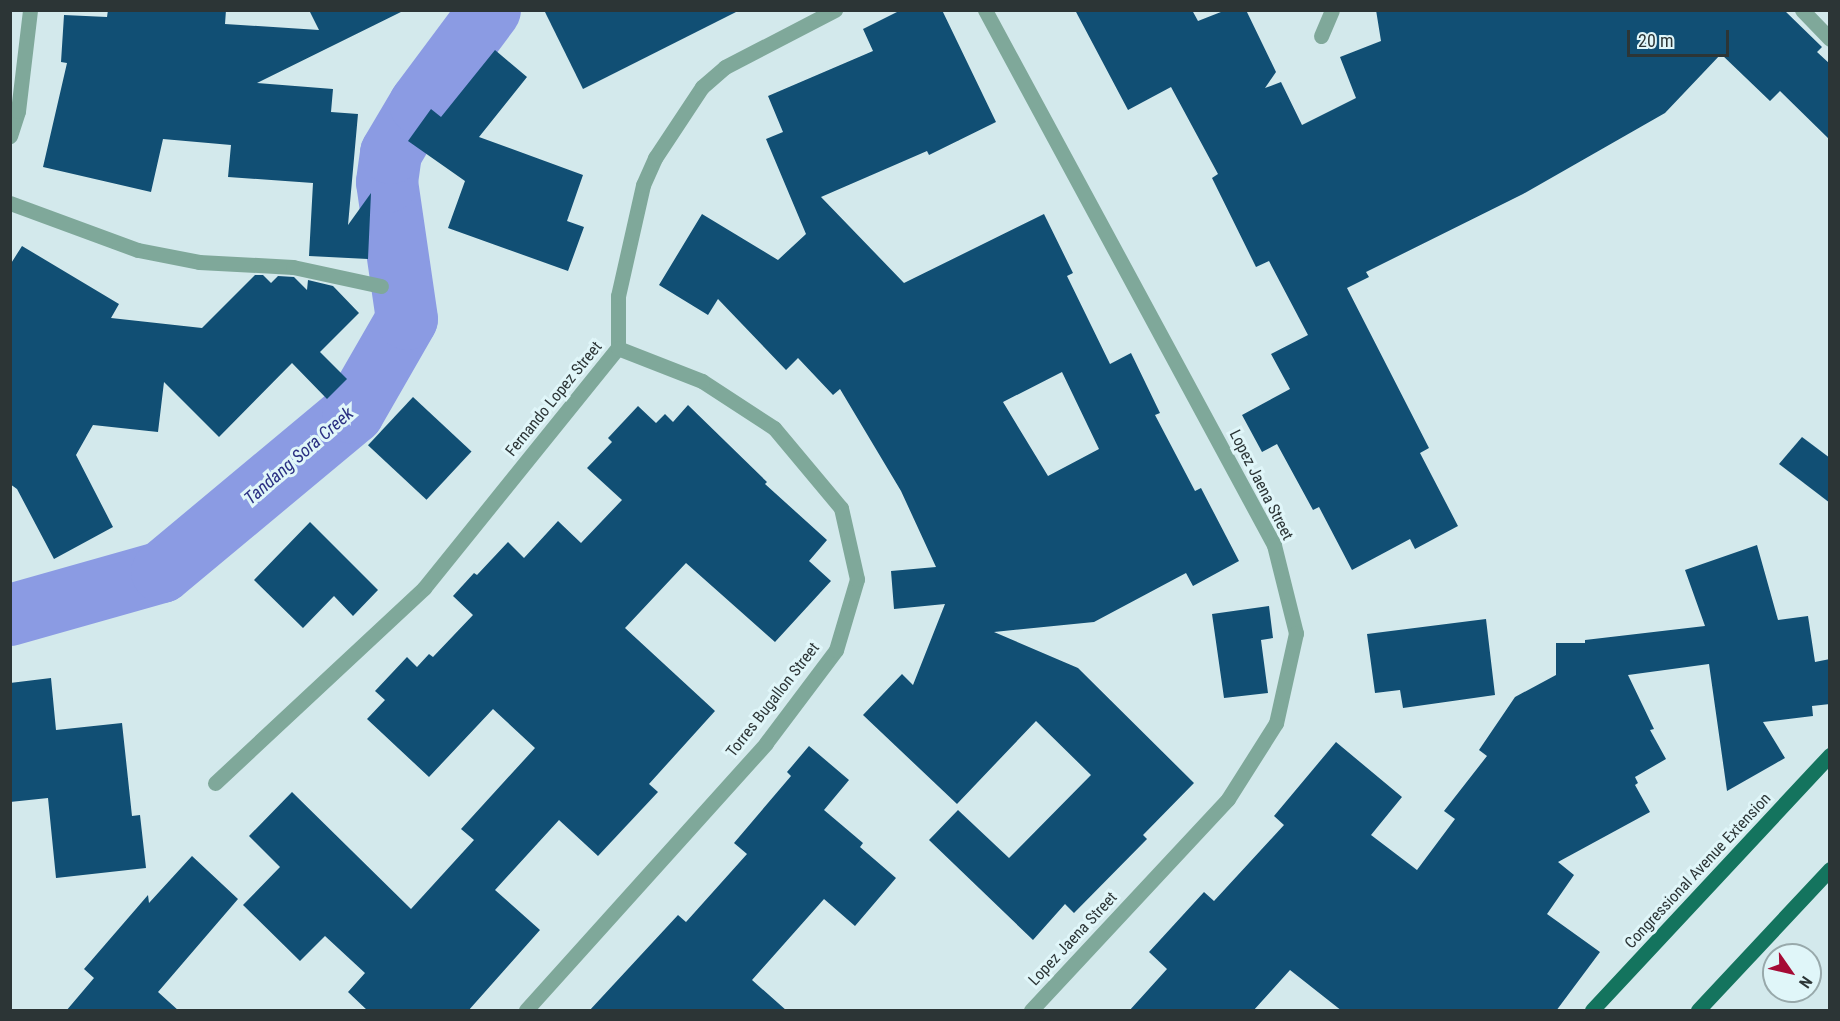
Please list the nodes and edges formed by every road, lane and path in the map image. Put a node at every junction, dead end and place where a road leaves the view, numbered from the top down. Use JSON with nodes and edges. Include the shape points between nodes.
{"nodes":[{"id":1,"x":30,"y":10,"type":"edge"},
{"id":2,"x":835,"y":10,"type":"edge"},
{"id":3,"x":985,"y":10,"type":"edge"},
{"id":4,"x":1332,"y":10,"type":"edge"},
{"id":5,"x":1802,"y":10,"type":"edge"},
{"id":6,"x":1321,"y":36,"type":"dead end"},
{"id":7,"x":1830,"y":39,"type":"edge"},
{"id":8,"x":10,"y":136,"type":"edge"},
{"id":9,"x":10,"y":203,"type":"edge"},
{"id":10,"x":381,"y":286,"type":"dead end"},
{"id":11,"x":618,"y":348,"type":"junction"},
{"id":12,"x":1830,"y":755,"type":"edge"},
{"id":13,"x":215,"y":783,"type":"dead end"},
{"id":14,"x":1830,"y":869,"type":"edge"},
{"id":15,"x":526,"y":1011,"type":"edge"},
{"id":16,"x":1031,"y":1011,"type":"edge"},
{"id":17,"x":1592,"y":1011,"type":"edge"},
{"id":18,"x":1698,"y":1011,"type":"edge"}],
"edges":[{"from":1,"to":8,"type":"street","via":[[18,111]]},
{"from":2,"to":11,"type":"street","name":"Fernando Lopez Street","via":[[725,67],[702,87],[655,158],[643,185],[618,296]]},
{"from":3,"to":16,"type":"street","name":"Lopez Jaena Street","via":[[1274,545],[1296,633],[1276,723],[1228,800]]},
{"from":4,"to":6,"type":"street"},
{"from":5,"to":7,"type":"street"},
{"from":9,"to":10,"type":"street","via":[[138,250],[199,262],[293,267]]},
{"from":11,"to":13,"type":"street","name":"Fernando Lopez Street","via":[[424,588]]},
{"from":11,"to":15,"type":"street","name":"Torres Bugallon Street","via":[[702,381],[774,428],[841,508],[857,579],[836,650],[766,743]]},
{"from":12,"to":17,"type":"main road","name":"Congressional Avenue Extension"},
{"from":14,"to":18,"type":"main road"}]}
